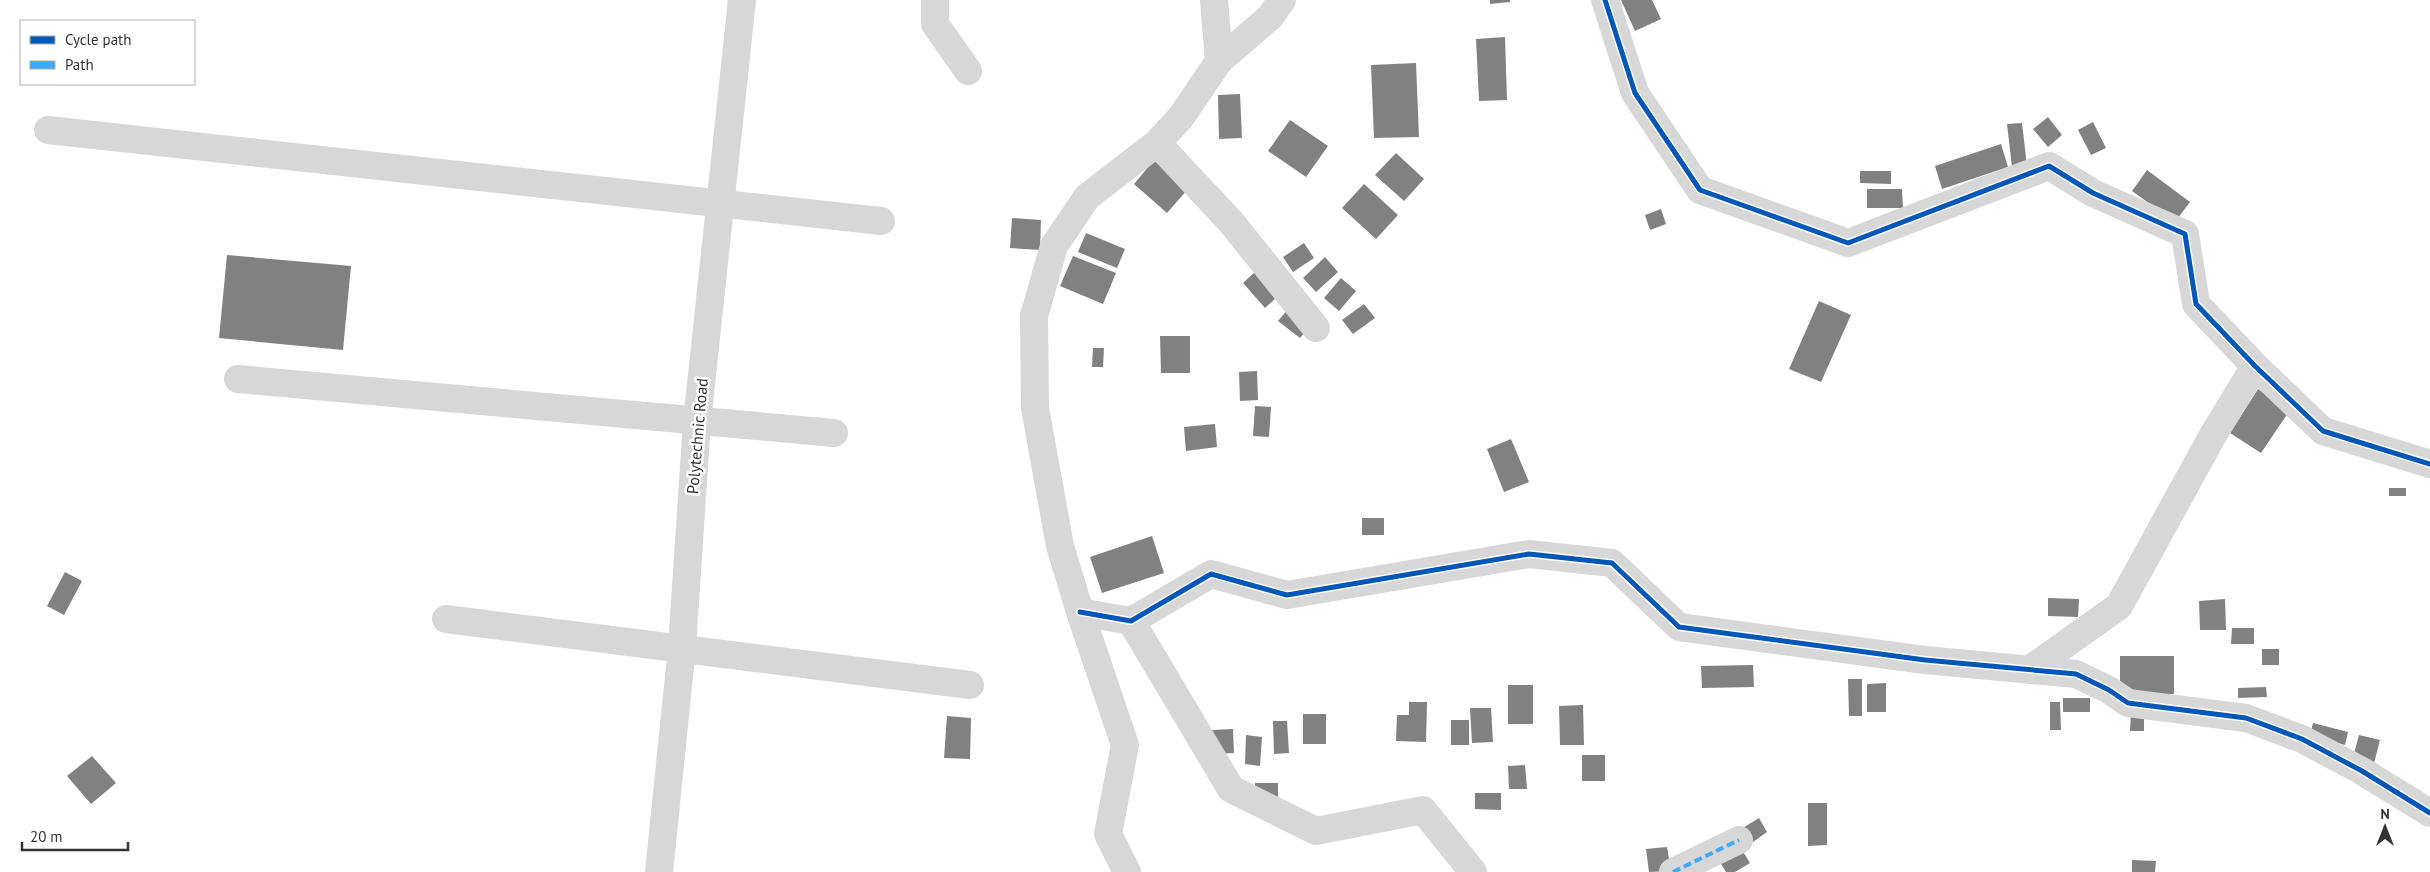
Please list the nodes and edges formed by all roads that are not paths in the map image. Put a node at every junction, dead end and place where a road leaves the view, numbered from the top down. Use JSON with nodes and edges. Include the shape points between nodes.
{"nodes":[{"id":1,"x":742,"y":0,"type":"edge"},
{"id":2,"x":935,"y":0,"type":"edge"},
{"id":3,"x":1214,"y":0,"type":"edge"},
{"id":4,"x":1282,"y":0,"type":"edge"},
{"id":5,"x":1605,"y":0,"type":"edge"},
{"id":6,"x":1220,"y":61,"type":"junction"},
{"id":7,"x":968,"y":71,"type":"dead end"},
{"id":8,"x":48,"y":130,"type":"dead end"},
{"id":9,"x":1157,"y":143,"type":"junction"},
{"id":10,"x":721,"y":205,"type":"junction"},
{"id":11,"x":881,"y":221,"type":"dead end"},
{"id":12,"x":1316,"y":328,"type":"dead end"},
{"id":13,"x":2255,"y":366,"type":"junction"},
{"id":14,"x":238,"y":379,"type":"dead end"},
{"id":15,"x":697,"y":422,"type":"junction"},
{"id":16,"x":834,"y":433,"type":"dead end"},
{"id":17,"x":2430,"y":464,"type":"edge"},
{"id":18,"x":1080,"y":612,"type":"junction"},
{"id":19,"x":446,"y":620,"type":"dead end"},
{"id":20,"x":1131,"y":621,"type":"junction"},
{"id":21,"x":682,"y":647,"type":"junction"},
{"id":22,"x":2029,"y":670,"type":"junction"},
{"id":23,"x":970,"y":684,"type":"dead end"},
{"id":24,"x":2430,"y":814,"type":"edge"},
{"id":25,"x":1739,"y":840,"type":"dead end"},
{"id":26,"x":659,"y":872,"type":"edge"},
{"id":27,"x":1127,"y":872,"type":"edge"},
{"id":28,"x":1472,"y":872,"type":"edge"},
{"id":29,"x":1673,"y":872,"type":"edge"}],
"edges":[{"from":1,"to":10,"type":"street","name":"Polytechnic Road"},
{"from":2,"to":7,"type":"street","via":[[935,24]]},
{"from":3,"to":6,"type":"street"},
{"from":4,"to":6,"type":"street","via":[[1270,17]]},
{"from":5,"to":13,"type":"street","via":[[1636,93],[1700,190],[1848,243],[2049,166],[2093,193],[2184,234],[2196,304]]},
{"from":6,"to":9,"type":"street","via":[[1181,117]]},
{"from":8,"to":10,"type":"street"},
{"from":9,"to":12,"type":"street","via":[[1231,222]]},
{"from":9,"to":18,"type":"street","via":[[1088,197],[1054,246],[1034,316],[1035,408],[1060,546]]},
{"from":10,"to":11,"type":"street"},
{"from":10,"to":15,"type":"street","name":"Polytechnic Road"},
{"from":13,"to":17,"type":"street","via":[[2323,431]]},
{"from":13,"to":22,"type":"street","via":[[2118,606]]},
{"from":14,"to":15,"type":"street"},
{"from":15,"to":16,"type":"street"},
{"from":15,"to":21,"type":"street","name":"Polytechnic Road"},
{"from":18,"to":20,"type":"street"},
{"from":18,"to":27,"type":"street","via":[[1125,746],[1108,834]]},
{"from":19,"to":21,"type":"street"},
{"from":20,"to":22,"type":"street","via":[[1211,574],[1287,595],[1529,554],[1612,563],[1680,627],[1925,660]]},
{"from":20,"to":28,"type":"street","via":[[1231,789],[1316,831],[1423,810]]},
{"from":21,"to":23,"type":"street"},
{"from":21,"to":26,"type":"street","name":"Polytechnic Road"},
{"from":22,"to":24,"type":"street","via":[[2076,674],[2109,690],[2128,704],[2246,718],[2302,739],[2362,771]]},
{"from":25,"to":29,"type":"street"}]}
